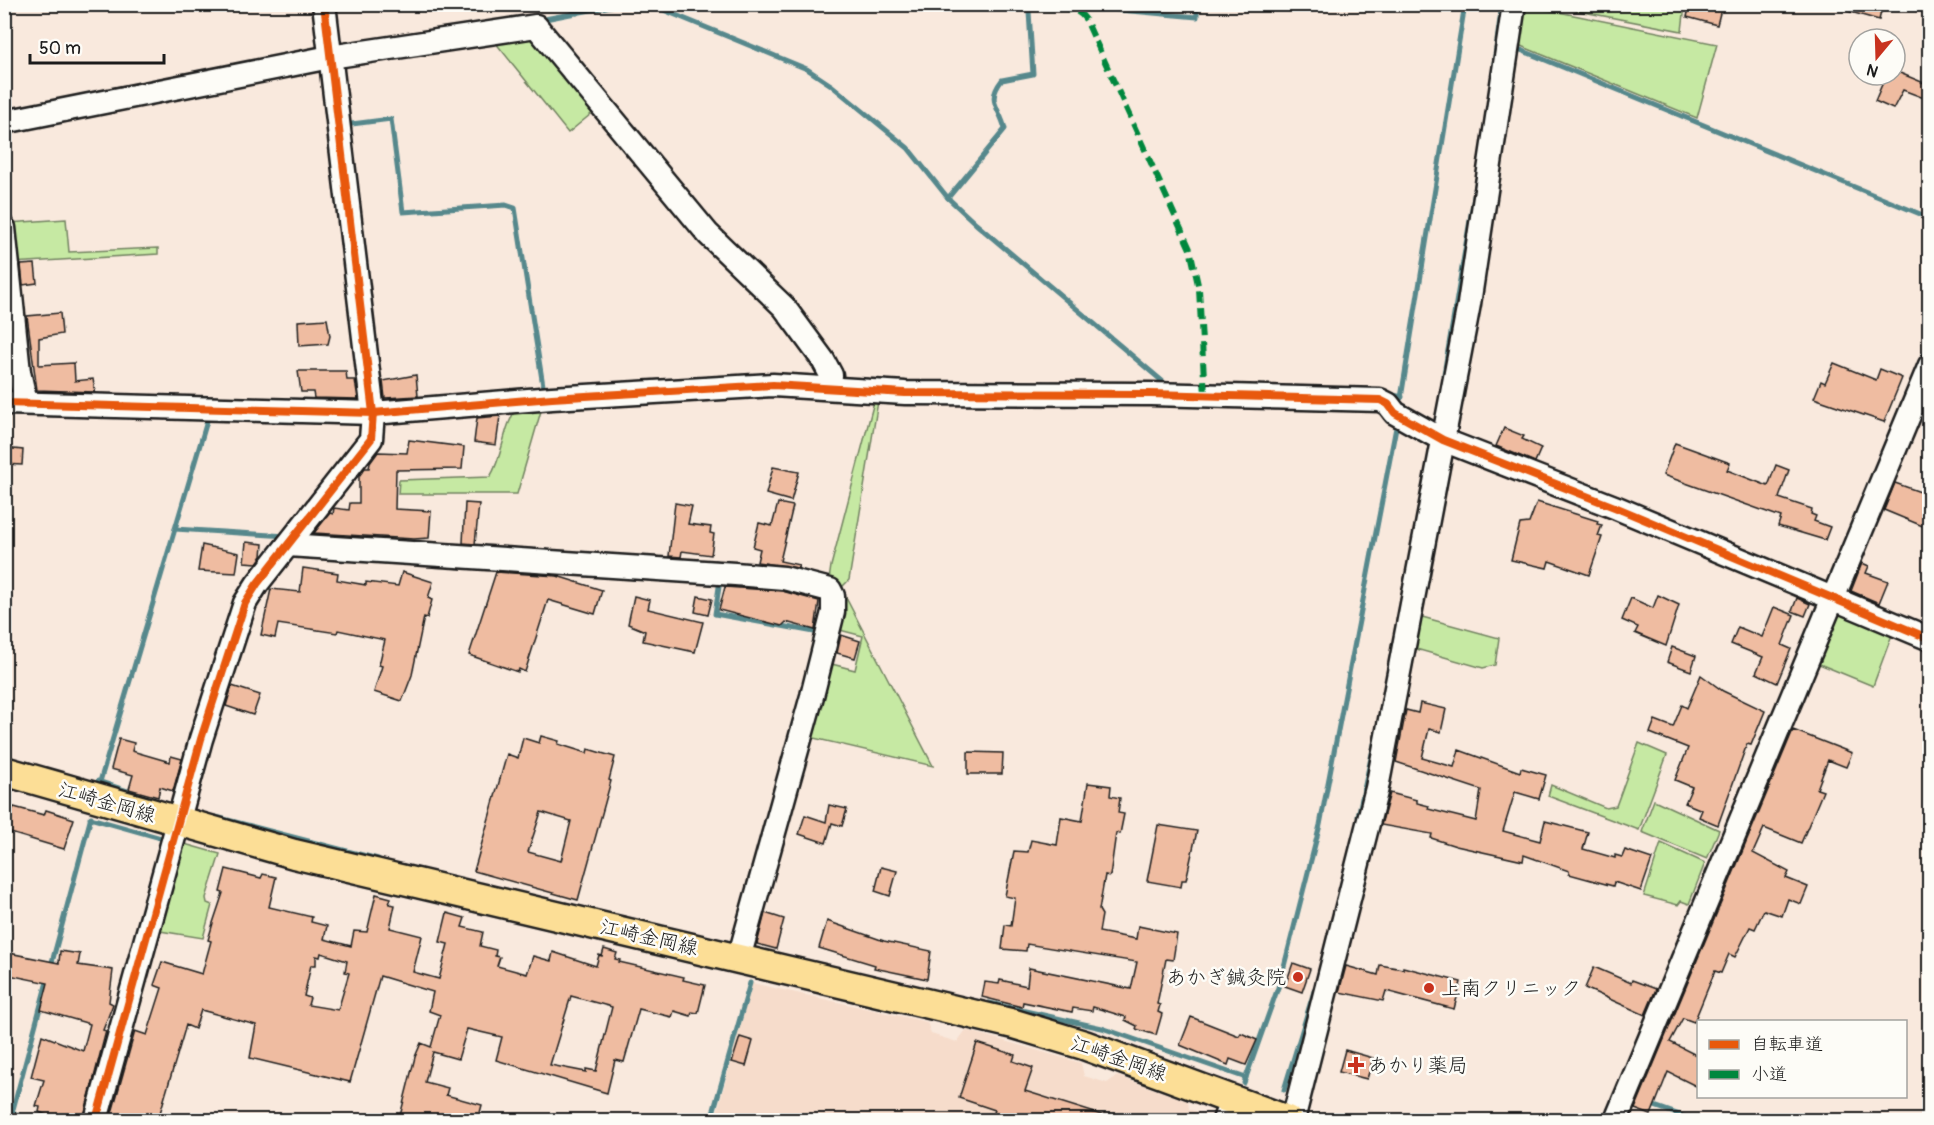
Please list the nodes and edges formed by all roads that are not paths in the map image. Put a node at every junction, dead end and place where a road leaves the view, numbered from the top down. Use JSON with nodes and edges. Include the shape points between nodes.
{"nodes":[{"id":1,"x":324,"y":4,"type":"edge"},
{"id":2,"x":1514,"y":4,"type":"edge"},
{"id":3,"x":325,"y":58,"type":"junction"},
{"id":4,"x":4,"y":122,"type":"edge"},
{"id":5,"x":4,"y":228,"type":"edge"},
{"id":6,"x":1929,"y":365,"type":"edge"},
{"id":7,"x":830,"y":381,"type":"junction"},
{"id":8,"x":13,"y":403,"type":"edge"},
{"id":9,"x":372,"y":410,"type":"junction"},
{"id":10,"x":1443,"y":441,"type":"junction"},
{"id":11,"x":292,"y":539,"type":"junction"},
{"id":12,"x":1827,"y":598,"type":"junction"},
{"id":13,"x":1929,"y":639,"type":"edge"},
{"id":14,"x":4,"y":771,"type":"edge"},
{"id":15,"x":182,"y":813,"type":"junction"},
{"id":16,"x":741,"y":951,"type":"junction"},
{"id":17,"x":1228,"y":1110,"type":"edge"},
{"id":18,"x":96,"y":1120,"type":"edge"},
{"id":19,"x":1287,"y":1120,"type":"edge"},
{"id":20,"x":1293,"y":1120,"type":"edge"},
{"id":21,"x":1616,"y":1120,"type":"edge"}],
"edges":[{"from":1,"to":3,"type":"street"},
{"from":2,"to":10,"type":"street","via":[[1469,304]]},
{"from":3,"to":4,"type":"street"},
{"from":3,"to":7,"type":"street","via":[[536,26],[708,234],[779,301],[823,360]]},
{"from":3,"to":9,"type":"street"},
{"from":5,"to":8,"type":"street","via":[[19,372]]},
{"from":6,"to":12,"type":"street"},
{"from":7,"to":9,"type":"street"},
{"from":7,"to":10,"type":"street","via":[[905,393],[1380,400]]},
{"from":8,"to":9,"type":"street"},
{"from":9,"to":11,"type":"street","via":[[371,439]]},
{"from":10,"to":12,"type":"street","via":[[1617,508]]},
{"from":10,"to":20,"type":"street","via":[[1377,788]]},
{"from":11,"to":15,"type":"street","via":[[245,603],[201,739]]},
{"from":11,"to":16,"type":"street","via":[[735,574],[784,579],[830,590],[832,612],[815,686]]},
{"from":12,"to":13,"type":"street"},
{"from":12,"to":21,"type":"street"},
{"from":14,"to":15,"type":"main road","name":"江崎金岡線"},
{"from":15,"to":16,"type":"main road","name":"江崎金岡線","via":[[294,854]]},
{"from":15,"to":18,"type":"street"},
{"from":16,"to":17,"type":"main road","name":"江崎金岡線","via":[[1084,1045]]},
{"from":17,"to":19,"type":"main road","name":"江崎金岡線"}]}
